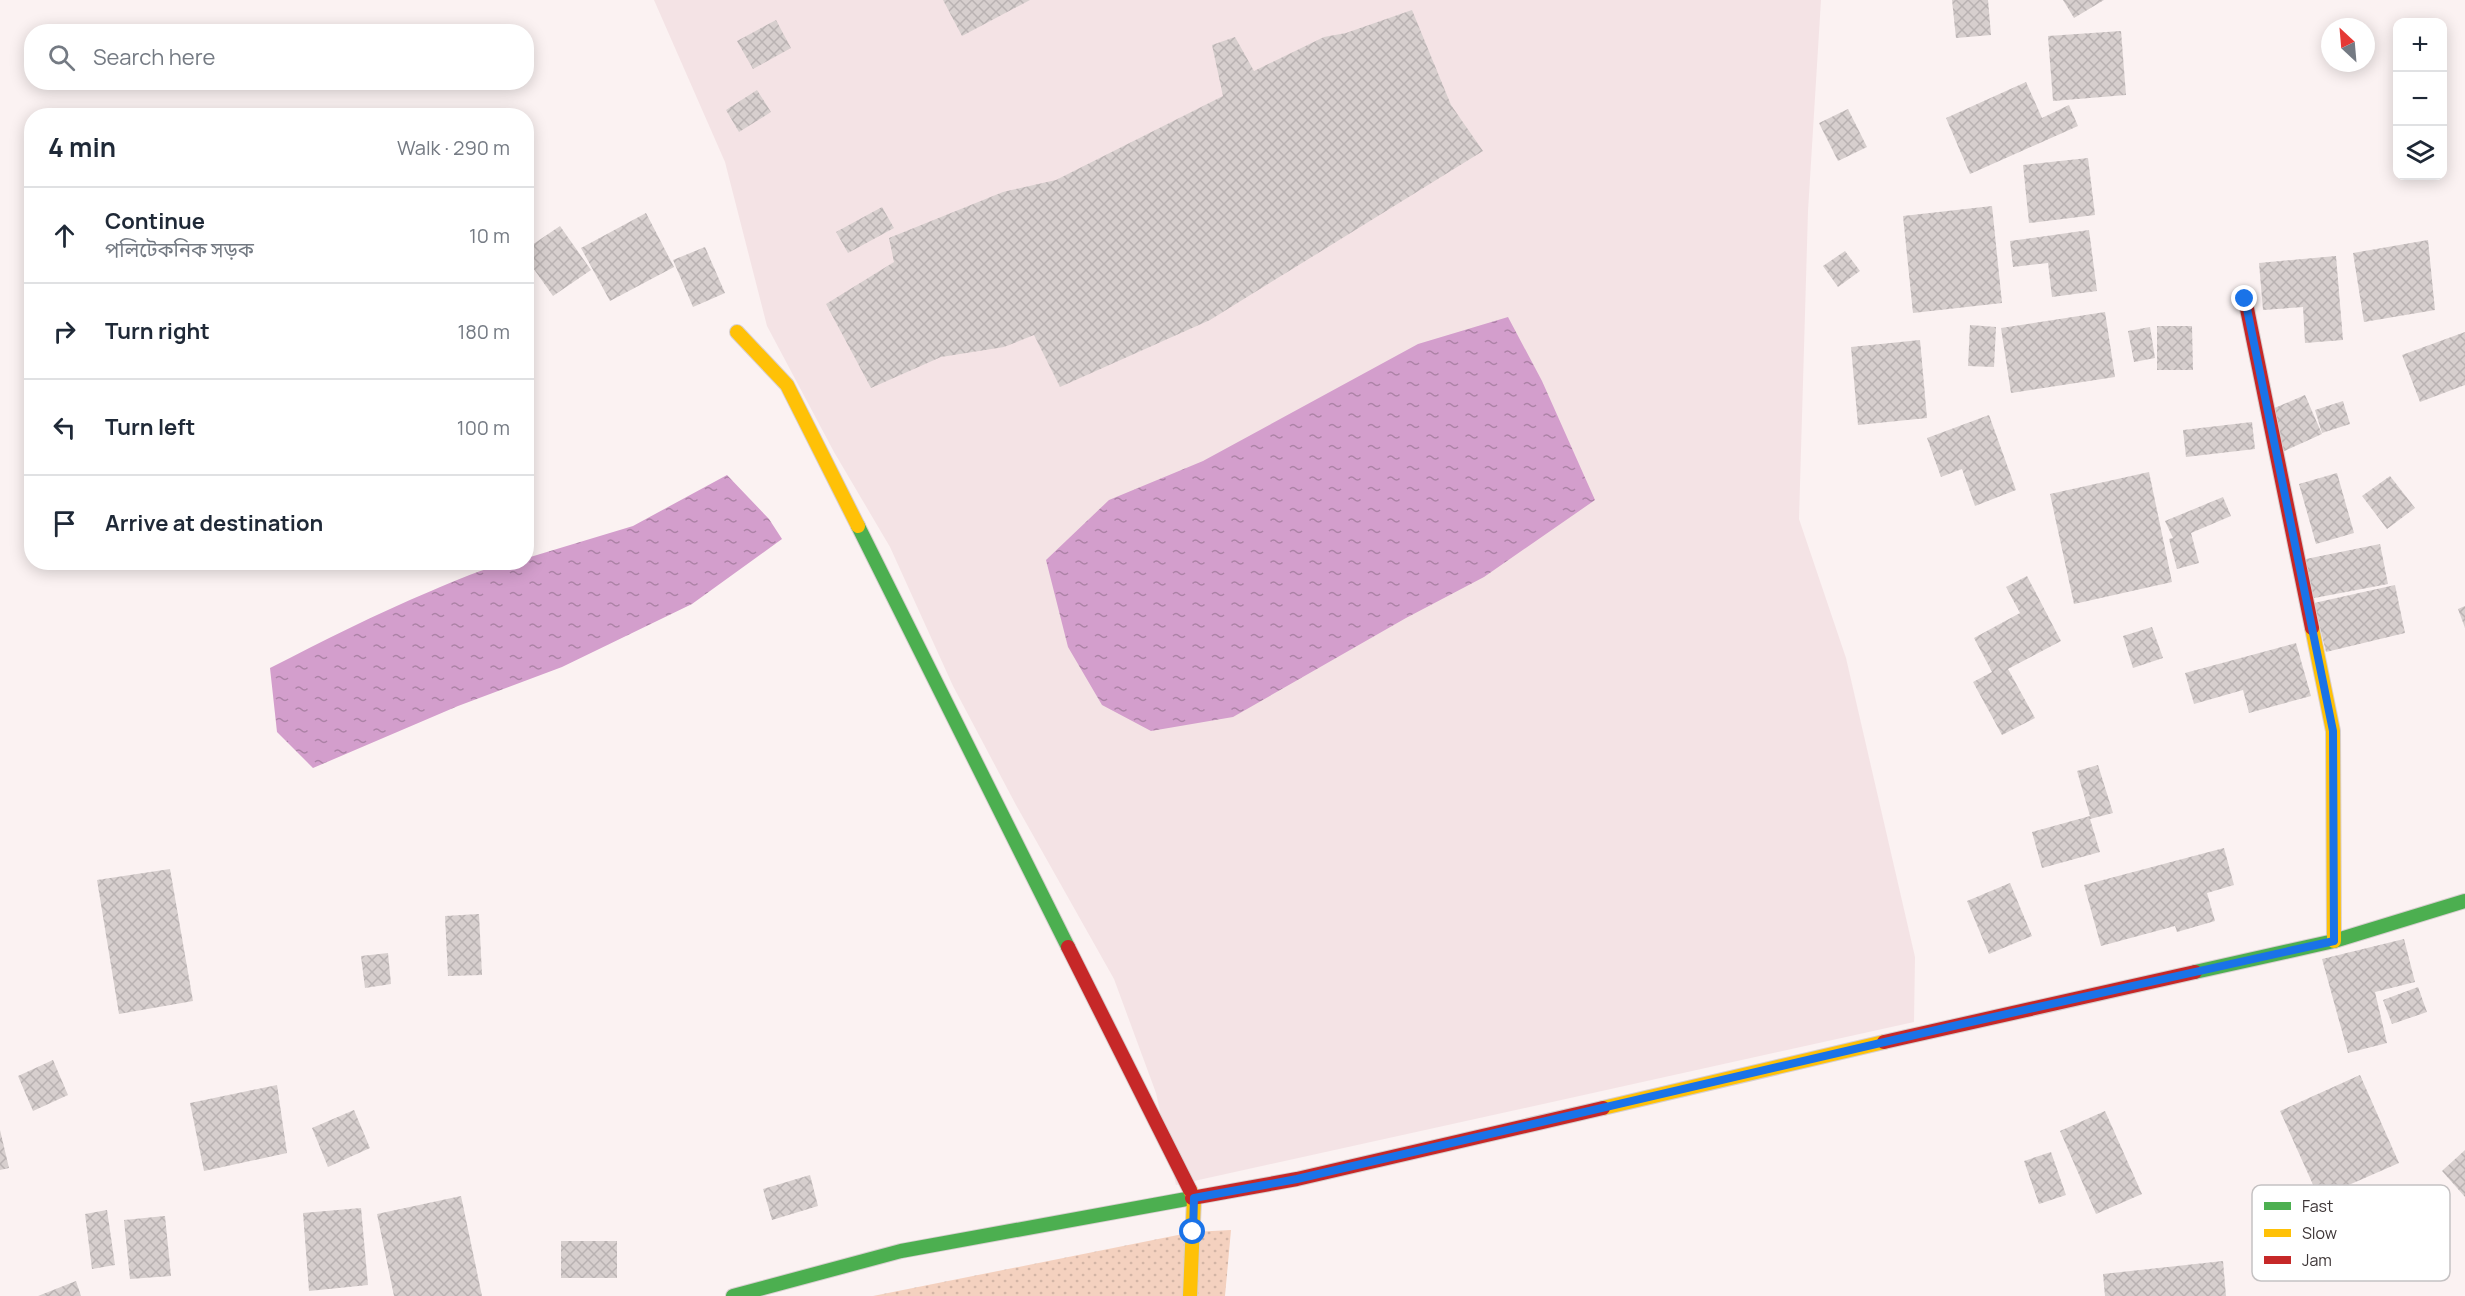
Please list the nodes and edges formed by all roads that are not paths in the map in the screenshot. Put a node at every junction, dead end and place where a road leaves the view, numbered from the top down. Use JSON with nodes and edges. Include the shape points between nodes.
{"nodes":[{"id":1,"x":2245,"y":299,"type":"dead end"},
{"id":2,"x":737,"y":332,"type":"dead end"},
{"id":3,"x":2465,"y":901,"type":"edge"},
{"id":4,"x":2334,"y":941,"type":"junction"},
{"id":5,"x":1194,"y":1198,"type":"junction"},
{"id":6,"x":733,"y":1296,"type":"edge"},
{"id":7,"x":1190,"y":1296,"type":"edge"}],
"edges":[{"from":1,"to":4,"type":"street","via":[[2333,731]]},
{"from":2,"to":5,"type":"street","via":[[787,385]]},
{"from":3,"to":4,"type":"street"},
{"from":4,"to":5,"type":"street","via":[[1297,1179]]},
{"from":5,"to":6,"type":"street","via":[[901,1251]]},
{"from":5,"to":7,"type":"street"}]}
